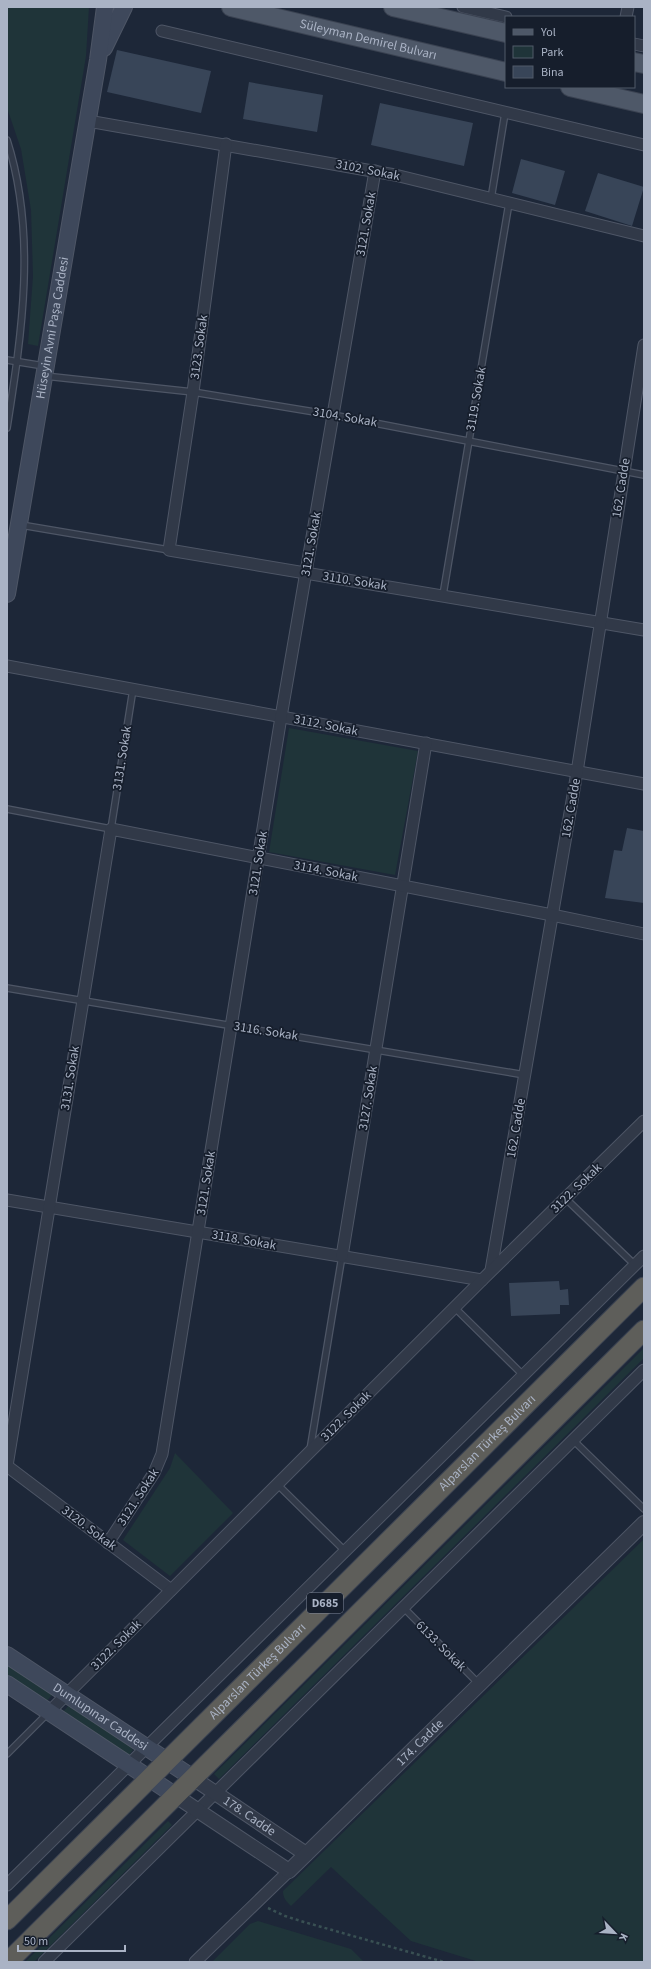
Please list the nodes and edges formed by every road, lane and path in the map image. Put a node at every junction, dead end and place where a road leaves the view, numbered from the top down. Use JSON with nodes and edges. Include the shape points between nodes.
{"nodes":[{"id":1,"x":105,"y":7,"type":"edge"},
{"id":2,"x":124,"y":7,"type":"edge"},
{"id":3,"x":231,"y":7,"type":"edge"},
{"id":4,"x":393,"y":7,"type":"edge"},
{"id":5,"x":463,"y":7,"type":"edge"},
{"id":6,"x":505,"y":17,"type":"edge"},
{"id":7,"x":162,"y":31,"type":"dead end"},
{"id":8,"x":505,"y":33,"type":"edge"},
{"id":9,"x":98,"y":60,"type":"junction"},
{"id":10,"x":505,"y":72,"type":"edge"},
{"id":11,"x":574,"y":88,"type":"edge"},
{"id":12,"x":644,"y":104,"type":"edge"},
{"id":13,"x":505,"y":113,"type":"junction"},
{"id":14,"x":88,"y":120,"type":"junction"},
{"id":15,"x":7,"y":140,"type":"edge"},
{"id":16,"x":226,"y":144,"type":"junction"},
{"id":17,"x":644,"y":145,"type":"edge"},
{"id":18,"x":375,"y":171,"type":"junction"},
{"id":19,"x":491,"y":199,"type":"junction"},
{"id":20,"x":509,"y":203,"type":"junction"},
{"id":21,"x":644,"y":236,"type":"edge"},
{"id":22,"x":644,"y":345,"type":"edge"},
{"id":23,"x":7,"y":360,"type":"edge"},
{"id":24,"x":18,"y":362,"type":"junction"},
{"id":25,"x":45,"y":371,"type":"junction"},
{"id":26,"x":193,"y":392,"type":"junction"},
{"id":27,"x":333,"y":414,"type":"junction"},
{"id":28,"x":7,"y":428,"type":"edge"},
{"id":29,"x":469,"y":441,"type":"junction"},
{"id":30,"x":624,"y":471,"type":"junction"},
{"id":31,"x":644,"y":475,"type":"edge"},
{"id":32,"x":19,"y":525,"type":"junction"},
{"id":33,"x":169,"y":550,"type":"junction"},
{"id":34,"x":306,"y":572,"type":"junction"},
{"id":35,"x":7,"y":594,"type":"edge"},
{"id":36,"x":444,"y":595,"type":"junction"},
{"id":37,"x":601,"y":621,"type":"junction"},
{"id":38,"x":644,"y":630,"type":"edge"},
{"id":39,"x":7,"y":666,"type":"edge"},
{"id":40,"x":133,"y":689,"type":"junction"},
{"id":41,"x":281,"y":717,"type":"junction"},
{"id":42,"x":426,"y":744,"type":"junction"},
{"id":43,"x":577,"y":772,"type":"junction"},
{"id":44,"x":644,"y":784,"type":"edge"},
{"id":45,"x":7,"y":809,"type":"edge"},
{"id":46,"x":111,"y":829,"type":"junction"},
{"id":47,"x":259,"y":858,"type":"junction"},
{"id":48,"x":403,"y":886,"type":"junction"},
{"id":49,"x":552,"y":915,"type":"junction"},
{"id":50,"x":644,"y":934,"type":"edge"},
{"id":51,"x":7,"y":988,"type":"edge"},
{"id":52,"x":83,"y":1001,"type":"junction"},
{"id":53,"x":232,"y":1026,"type":"junction"},
{"id":54,"x":376,"y":1050,"type":"junction"},
{"id":55,"x":525,"y":1074,"type":"junction"},
{"id":56,"x":644,"y":1121,"type":"edge"},
{"id":57,"x":565,"y":1198,"type":"junction"},
{"id":58,"x":7,"y":1200,"type":"edge"},
{"id":59,"x":49,"y":1207,"type":"junction"},
{"id":60,"x":198,"y":1232,"type":"junction"},
{"id":61,"x":342,"y":1256,"type":"junction"},
{"id":62,"x":644,"y":1256,"type":"edge"},
{"id":63,"x":635,"y":1265,"type":"junction"},
{"id":64,"x":491,"y":1270,"type":"junction"},
{"id":65,"x":482,"y":1280,"type":"junction"},
{"id":66,"x":644,"y":1287,"type":"edge"},
{"id":67,"x":454,"y":1307,"type":"junction"},
{"id":68,"x":644,"y":1330,"type":"edge"},
{"id":69,"x":644,"y":1370,"type":"edge"},
{"id":70,"x":523,"y":1375,"type":"junction"},
{"id":71,"x":573,"y":1440,"type":"junction"},
{"id":72,"x":310,"y":1452,"type":"junction"},
{"id":73,"x":7,"y":1466,"type":"edge"},
{"id":74,"x":277,"y":1484,"type":"junction"},
{"id":75,"x":644,"y":1509,"type":"edge"},
{"id":76,"x":644,"y":1523,"type":"edge"},
{"id":77,"x":108,"y":1543,"type":"junction"},
{"id":78,"x":345,"y":1551,"type":"junction"},
{"id":79,"x":171,"y":1590,"type":"junction"},
{"id":80,"x":403,"y":1607,"type":"junction"},
{"id":81,"x":7,"y":1655,"type":"edge"},
{"id":82,"x":7,"y":1684,"type":"edge"},
{"id":83,"x":480,"y":1684,"type":"junction"},
{"id":84,"x":66,"y":1695,"type":"junction"},
{"id":85,"x":49,"y":1712,"type":"junction"},
{"id":86,"x":146,"y":1748,"type":"junction"},
{"id":87,"x":7,"y":1754,"type":"edge"},
{"id":88,"x":167,"y":1761,"type":"junction"},
{"id":89,"x":129,"y":1765,"type":"junction"},
{"id":90,"x":150,"y":1778,"type":"junction"},
{"id":91,"x":193,"y":1778,"type":"junction"},
{"id":92,"x":215,"y":1793,"type":"junction"},
{"id":93,"x":176,"y":1796,"type":"junction"},
{"id":94,"x":198,"y":1810,"type":"junction"},
{"id":95,"x":306,"y":1854,"type":"junction"},
{"id":96,"x":289,"y":1871,"type":"junction"},
{"id":97,"x":7,"y":1885,"type":"edge"},
{"id":98,"x":257,"y":1902,"type":"junction"},
{"id":99,"x":7,"y":1920,"type":"edge"},
{"id":100,"x":8,"y":1962,"type":"edge"},
{"id":101,"x":44,"y":1962,"type":"edge"},
{"id":102,"x":195,"y":1962,"type":"edge"},
{"id":103,"x":444,"y":1962,"type":"edge"}],
"edges":[{"from":1,"to":9,"type":"main road","name":"Hüseyin Avni Paşa Caddesi"},
{"from":2,"to":9,"type":"main road","name":"Hüseyin Avni Paşa Caddesi"},
{"from":3,"to":10,"type":"main road","name":"Süleyman Demirel Bulvarı"},
{"from":4,"to":8,"type":"main road"},
{"from":5,"to":6,"type":"street"},
{"from":7,"to":13,"type":"street"},
{"from":9,"to":14,"type":"main road","name":"Hüseyin Avni Paşa Caddesi"},
{"from":11,"to":12,"type":"main road"},
{"from":13,"to":17,"type":"street"},
{"from":13,"to":19,"type":"lane"},
{"from":14,"to":16,"type":"street","name":"3102. Sokak"},
{"from":14,"to":25,"type":"main road","name":"Hüseyin Avni Paşa Caddesi"},
{"from":15,"to":24,"type":"lane","via":[[17,181],[25,244],[23,314]]},
{"from":16,"to":18,"type":"street","name":"3102. Sokak"},
{"from":16,"to":26,"type":"street","name":"3123. Sokak"},
{"from":18,"to":19,"type":"street","name":"3102. Sokak"},
{"from":18,"to":27,"type":"street","name":"3121. Sokak"},
{"from":19,"to":20,"type":"street","name":"3102. Sokak"},
{"from":20,"to":21,"type":"street","name":"3102. Sokak"},
{"from":20,"to":29,"type":"lane","name":"3119. Sokak"},
{"from":22,"to":30,"type":"street","name":"162. Cadde"},
{"from":23,"to":24,"type":"lane","name":"3104. Sokak"},
{"from":24,"to":25,"type":"lane","name":"3104. Sokak"},
{"from":24,"to":28,"type":"lane"},
{"from":25,"to":26,"type":"lane","name":"3104. Sokak"},
{"from":25,"to":32,"type":"main road","name":"Hüseyin Avni Paşa Caddesi"},
{"from":26,"to":27,"type":"lane","name":"3104. Sokak"},
{"from":26,"to":33,"type":"street","name":"3123. Sokak"},
{"from":27,"to":29,"type":"lane","name":"3104. Sokak"},
{"from":27,"to":34,"type":"street","name":"3121. Sokak"},
{"from":29,"to":30,"type":"lane","name":"3104. Sokak"},
{"from":29,"to":36,"type":"lane","name":"3119. Sokak"},
{"from":30,"to":31,"type":"lane","name":"3104. Sokak"},
{"from":30,"to":37,"type":"street","name":"162. Cadde"},
{"from":32,"to":33,"type":"lane","name":"3110. Sokak"},
{"from":32,"to":35,"type":"main road","name":"Hüseyin Avni Paşa Caddesi"},
{"from":33,"to":34,"type":"street","name":"3110. Sokak"},
{"from":34,"to":36,"type":"street","name":"3110. Sokak"},
{"from":34,"to":41,"type":"street","name":"3121. Sokak"},
{"from":36,"to":37,"type":"street","name":"3110. Sokak"},
{"from":37,"to":38,"type":"street","name":"3110. Sokak"},
{"from":37,"to":43,"type":"street","name":"162. Cadde"},
{"from":39,"to":40,"type":"street","name":"3112. Sokak"},
{"from":40,"to":41,"type":"street","name":"3112. Sokak"},
{"from":40,"to":46,"type":"lane","name":"3131. Sokak"},
{"from":41,"to":42,"type":"street","name":"3112. Sokak"},
{"from":41,"to":47,"type":"street","name":"3121. Sokak"},
{"from":42,"to":43,"type":"street","name":"3112. Sokak"},
{"from":42,"to":48,"type":"street","name":"3127. Sokak"},
{"from":43,"to":44,"type":"street","name":"3112. Sokak"},
{"from":43,"to":49,"type":"street","name":"162. Cadde"},
{"from":45,"to":46,"type":"lane","name":"3114. Sokak"},
{"from":46,"to":47,"type":"street","name":"3114. Sokak"},
{"from":46,"to":52,"type":"street","name":"3131. Sokak"},
{"from":47,"to":48,"type":"street","name":"3114. Sokak"},
{"from":47,"to":53,"type":"street","name":"3121. Sokak"},
{"from":48,"to":49,"type":"street","name":"3114. Sokak"},
{"from":48,"to":54,"type":"street","name":"3127. Sokak"},
{"from":49,"to":50,"type":"street","name":"3114. Sokak"},
{"from":49,"to":55,"type":"street","name":"162. Cadde"},
{"from":51,"to":52,"type":"lane","name":"3116. Sokak"},
{"from":52,"to":53,"type":"lane","name":"3116. Sokak"},
{"from":52,"to":59,"type":"street","name":"3131. Sokak"},
{"from":53,"to":54,"type":"lane","name":"3116. Sokak"},
{"from":53,"to":60,"type":"street","name":"3121. Sokak"},
{"from":54,"to":55,"type":"lane","name":"3116. Sokak"},
{"from":54,"to":61,"type":"street","name":"3127. Sokak"},
{"from":55,"to":64,"type":"street","name":"162. Cadde"},
{"from":56,"to":57,"type":"street","name":"3122. Sokak"},
{"from":57,"to":63,"type":"lane"},
{"from":57,"to":64,"type":"street","name":"3122. Sokak"},
{"from":58,"to":59,"type":"street","name":"3118. Sokak"},
{"from":59,"to":60,"type":"street","name":"3118. Sokak"},
{"from":59,"to":73,"type":"street","name":"3131. Sokak"},
{"from":60,"to":61,"type":"street","name":"3118. Sokak"},
{"from":60,"to":77,"type":"street","name":"3121. Sokak","via":[[162,1454],[154,1473]]},
{"from":61,"to":65,"type":"street","name":"3118. Sokak"},
{"from":61,"to":72,"type":"lane","name":"3127. Sokak"},
{"from":62,"to":63,"type":"street"},
{"from":63,"to":70,"type":"street"},
{"from":64,"to":65,"type":"street","name":"3122. Sokak"},
{"from":65,"to":67,"type":"street","name":"3122. Sokak"},
{"from":66,"to":88,"type":"highway","name":"Alparslan Türkeş Bulvarı","number":"D685"},
{"from":67,"to":70,"type":"lane"},
{"from":67,"to":72,"type":"street","name":"3122. Sokak"},
{"from":68,"to":91,"type":"highway","number":"D685"},
{"from":69,"to":71,"type":"street"},
{"from":70,"to":78,"type":"street"},
{"from":71,"to":75,"type":"lane"},
{"from":71,"to":80,"type":"street"},
{"from":72,"to":74,"type":"street","name":"3122. Sokak"},
{"from":73,"to":77,"type":"street","name":"3120. Sokak"},
{"from":74,"to":78,"type":"lane"},
{"from":74,"to":79,"type":"street","name":"3122. Sokak"},
{"from":76,"to":83,"type":"street","name":"174. Cadde"},
{"from":77,"to":79,"type":"street","name":"3120. Sokak"},
{"from":78,"to":86,"type":"street"},
{"from":79,"to":84,"type":"street","name":"3122. Sokak"},
{"from":80,"to":83,"type":"lane","name":"6133. Sokak"},
{"from":80,"to":92,"type":"street"},
{"from":81,"to":84,"type":"main road","name":"Dumlupınar Caddesi"},
{"from":82,"to":85,"type":"main road","name":"Dumlupınar Caddesi"},
{"from":83,"to":95,"type":"street","name":"174. Cadde"},
{"from":84,"to":85,"type":"street","name":"3122. Sokak"},
{"from":84,"to":86,"type":"main road","name":"Dumlupınar Caddesi"},
{"from":85,"to":87,"type":"lane"},
{"from":85,"to":89,"type":"main road","name":"Dumlupınar Caddesi"},
{"from":86,"to":88,"type":"main road","name":"Dumlupınar Caddesi"},
{"from":86,"to":89,"type":"street"},
{"from":88,"to":90,"type":"highway","name":"Alparslan Türkeş Bulvarı","number":"D685"},
{"from":88,"to":91,"type":"main road","name":"Dumlupınar Caddesi"},
{"from":89,"to":90,"type":"main road","name":"Dumlupınar Caddesi"},
{"from":89,"to":97,"type":"street"},
{"from":90,"to":93,"type":"main road","name":"Dumlupınar Caddesi"},
{"from":90,"to":99,"type":"highway","name":"Alparslan Türkeş Bulvarı","number":"D685"},
{"from":91,"to":92,"type":"street","name":"178. Cadde"},
{"from":91,"to":93,"type":"highway","number":"D685"},
{"from":92,"to":94,"type":"street"},
{"from":92,"to":95,"type":"street","name":"178. Cadde"},
{"from":93,"to":94,"type":"street","name":"178. Cadde"},
{"from":93,"to":100,"type":"highway","number":"D685"},
{"from":94,"to":96,"type":"street","name":"178. Cadde"},
{"from":94,"to":101,"type":"street"},
{"from":95,"to":96,"type":"street","name":"174. Cadde"},
{"from":96,"to":98,"type":"street","name":"174. Cadde"},
{"from":98,"to":102,"type":"street","name":"174. Cadde"},
{"from":98,"to":103,"type":"path","via":[[285,1916]]}]}
